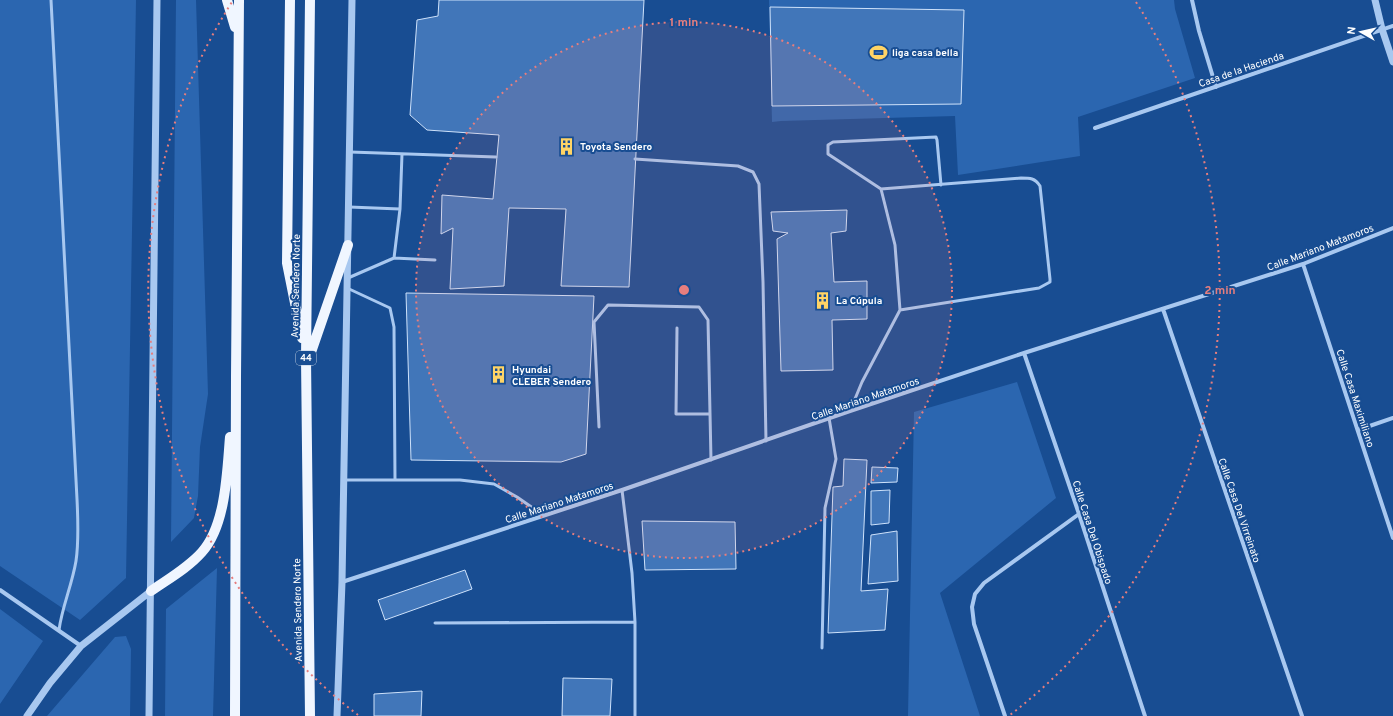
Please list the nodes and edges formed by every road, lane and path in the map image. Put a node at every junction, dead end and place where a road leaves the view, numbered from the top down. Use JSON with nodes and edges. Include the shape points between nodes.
{"nodes":[{"id":1,"x":51,"y":0,"type":"edge"},
{"id":2,"x":157,"y":0,"type":"edge"},
{"id":3,"x":227,"y":0,"type":"edge"},
{"id":4,"x":239,"y":0,"type":"edge"},
{"id":5,"x":290,"y":0,"type":"edge"},
{"id":6,"x":310,"y":0,"type":"edge"},
{"id":7,"x":316,"y":0,"type":"edge"},
{"id":8,"x":352,"y":0,"type":"edge"},
{"id":9,"x":1192,"y":0,"type":"edge"},
{"id":10,"x":1376,"y":0,"type":"edge"},
{"id":11,"x":1393,"y":26,"type":"edge"},
{"id":12,"x":309,"y":28,"type":"junction"},
{"id":13,"x":1382,"y":29,"type":"junction"},
{"id":14,"x":238,"y":37,"type":"junction"},
{"id":15,"x":1393,"y":62,"type":"edge"},
{"id":16,"x":1216,"y":87,"type":"junction"},
{"id":17,"x":1095,"y":128,"type":"dead end"},
{"id":18,"x":350,"y":152,"type":"junction"},
{"id":19,"x":402,"y":154,"type":"junction"},
{"id":20,"x":496,"y":157,"type":"dead end"},
{"id":21,"x":635,"y":159,"type":"dead end"},
{"id":22,"x":941,"y":185,"type":"junction"},
{"id":23,"x":881,"y":189,"type":"junction"},
{"id":24,"x":349,"y":207,"type":"junction"},
{"id":25,"x":400,"y":209,"type":"junction"},
{"id":26,"x":1393,"y":228,"type":"edge"},
{"id":27,"x":348,"y":245,"type":"junction"},
{"id":28,"x":394,"y":258,"type":"junction"},
{"id":29,"x":435,"y":260,"type":"dead end"},
{"id":30,"x":1303,"y":264,"type":"junction"},
{"id":31,"x":348,"y":278,"type":"junction"},
{"id":32,"x":347,"y":288,"type":"junction"},
{"id":33,"x":1163,"y":309,"type":"junction"},
{"id":34,"x":900,"y":310,"type":"junction"},
{"id":35,"x":677,"y":328,"type":"dead end"},
{"id":36,"x":1024,"y":353,"type":"junction"},
{"id":37,"x":306,"y":362,"type":"junction"},
{"id":38,"x":236,"y":378,"type":"junction"},
{"id":39,"x":850,"y":411,"type":"junction"},
{"id":40,"x":710,"y":414,"type":"junction"},
{"id":41,"x":829,"y":418,"type":"junction"},
{"id":42,"x":1393,"y":418,"type":"edge"},
{"id":43,"x":599,"y":427,"type":"dead end"},
{"id":44,"x":1358,"y":430,"type":"junction"},
{"id":45,"x":766,"y":441,"type":"junction"},
{"id":46,"x":711,"y":460,"type":"junction"},
{"id":47,"x":344,"y":480,"type":"junction"},
{"id":48,"x":395,"y":480,"type":"junction"},
{"id":49,"x":622,"y":490,"type":"junction"},
{"id":50,"x":1079,"y":514,"type":"junction"},
{"id":51,"x":543,"y":516,"type":"junction"},
{"id":52,"x":1393,"y":538,"type":"edge"},
{"id":53,"x":342,"y":582,"type":"junction"},
{"id":54,"x":0,"y":590,"type":"edge"},
{"id":55,"x":151,"y":591,"type":"junction"},
{"id":56,"x":635,"y":622,"type":"junction"},
{"id":57,"x":435,"y":623,"type":"dead end"},
{"id":58,"x":59,"y":630,"type":"junction"},
{"id":59,"x":81,"y":646,"type":"junction"},
{"id":60,"x":822,"y":648,"type":"dead end"},
{"id":61,"x":28,"y":716,"type":"edge"},
{"id":62,"x":149,"y":716,"type":"edge"},
{"id":63,"x":235,"y":716,"type":"edge"},
{"id":64,"x":310,"y":716,"type":"edge"},
{"id":65,"x":337,"y":716,"type":"edge"},
{"id":66,"x":635,"y":716,"type":"edge"},
{"id":67,"x":1005,"y":716,"type":"edge"},
{"id":68,"x":1145,"y":716,"type":"edge"},
{"id":69,"x":1302,"y":716,"type":"edge"}],
"edges":[{"from":1,"to":58,"type":"lane","via":[[77,498],[76,560],[61,613]]},
{"from":2,"to":55,"type":"street"},
{"from":3,"to":14,"type":"main road"},
{"from":4,"to":14,"type":"main road"},
{"from":5,"to":37,"type":"main road","via":[[287,263]]},
{"from":6,"to":12,"type":"main road","name":"Avenida Sendero Norte","number":"44"},
{"from":7,"to":12,"type":"main road"},
{"from":8,"to":18,"type":"street"},
{"from":9,"to":16,"type":"street"},
{"from":10,"to":13,"type":"street"},
{"from":11,"to":13,"type":"street","name":"Casa de la Hacienda"},
{"from":12,"to":37,"type":"main road","name":"Avenida Sendero Norte","number":"44"},
{"from":13,"to":15,"type":"street"},
{"from":13,"to":16,"type":"street","name":"Casa de la Hacienda"},
{"from":14,"to":38,"type":"main road"},
{"from":16,"to":17,"type":"street","name":"Casa de la Hacienda"},
{"from":18,"to":19,"type":"lane"},
{"from":18,"to":24,"type":"street"},
{"from":19,"to":20,"type":"lane"},
{"from":19,"to":25,"type":"lane"},
{"from":21,"to":45,"type":"lane","via":[[738,166],[753,172],[759,184]]},
{"from":22,"to":23,"type":"lane"},
{"from":22,"to":23,"type":"lane","via":[[936,137],[833,142],[828,145],[828,154]]},
{"from":22,"to":34,"type":"lane","via":[[1021,178],[1037,181],[1040,186],[1050,282],[1039,288]]},
{"from":23,"to":34,"type":"lane","via":[[895,245]]},
{"from":24,"to":25,"type":"lane"},
{"from":24,"to":27,"type":"street"},
{"from":25,"to":28,"type":"lane"},
{"from":26,"to":30,"type":"street","name":"Calle Mariano Matamoros"},
{"from":27,"to":31,"type":"street"},
{"from":27,"to":37,"type":"main road"},
{"from":28,"to":29,"type":"lane"},
{"from":28,"to":31,"type":"lane"},
{"from":30,"to":33,"type":"street","name":"Calle Mariano Matamoros"},
{"from":30,"to":44,"type":"street","name":"Calle Casa Maximiliano"},
{"from":31,"to":32,"type":"street"},
{"from":32,"to":47,"type":"street"},
{"from":32,"to":48,"type":"lane","via":[[390,308],[394,327]]},
{"from":33,"to":36,"type":"street","name":"Calle Mariano Matamoros"},
{"from":33,"to":69,"type":"street","name":"Calle Casa Del Virreinato"},
{"from":34,"to":39,"type":"lane","via":[[862,382]]},
{"from":35,"to":40,"type":"lane","via":[[676,414]]},
{"from":36,"to":39,"type":"street","name":"Calle Mariano Matamoros"},
{"from":36,"to":50,"type":"street","name":"Calle Casa Del Obispado"},
{"from":37,"to":64,"type":"main road","name":"Avenida Sendero Norte","number":"44"},
{"from":38,"to":55,"type":"main road","via":[[225,491],[221,513],[212,538],[203,552]]},
{"from":38,"to":63,"type":"main road"},
{"from":39,"to":41,"type":"street","name":"Calle Mariano Matamoros"},
{"from":40,"to":43,"type":"lane","via":[[708,320],[699,307],[608,305],[594,322]]},
{"from":40,"to":46,"type":"lane"},
{"from":41,"to":45,"type":"street","name":"Calle Mariano Matamoros"},
{"from":41,"to":60,"type":"lane","via":[[836,460],[825,508]]},
{"from":42,"to":44,"type":"street"},
{"from":44,"to":52,"type":"street","name":"Calle Casa Maximiliano"},
{"from":45,"to":46,"type":"street","name":"Calle Mariano Matamoros"},
{"from":46,"to":49,"type":"street","name":"Calle Mariano Matamoros"},
{"from":47,"to":48,"type":"lane"},
{"from":47,"to":53,"type":"street"},
{"from":48,"to":51,"type":"lane","via":[[460,480],[494,484]]},
{"from":49,"to":51,"type":"street","name":"Calle Mariano Matamoros"},
{"from":49,"to":56,"type":"lane"},
{"from":50,"to":67,"type":"street","via":[[984,583],[975,594],[972,607],[974,624]]},
{"from":50,"to":68,"type":"street","name":"Calle Casa Del Obispado"},
{"from":51,"to":53,"type":"street","name":"Calle Mariano Matamoros"},
{"from":53,"to":65,"type":"street"},
{"from":54,"to":58,"type":"street"},
{"from":55,"to":59,"type":"street"},
{"from":55,"to":62,"type":"street"},
{"from":56,"to":57,"type":"lane"},
{"from":56,"to":66,"type":"lane"},
{"from":58,"to":59,"type":"street"},
{"from":59,"to":61,"type":"street","via":[[50,683]]}]}
